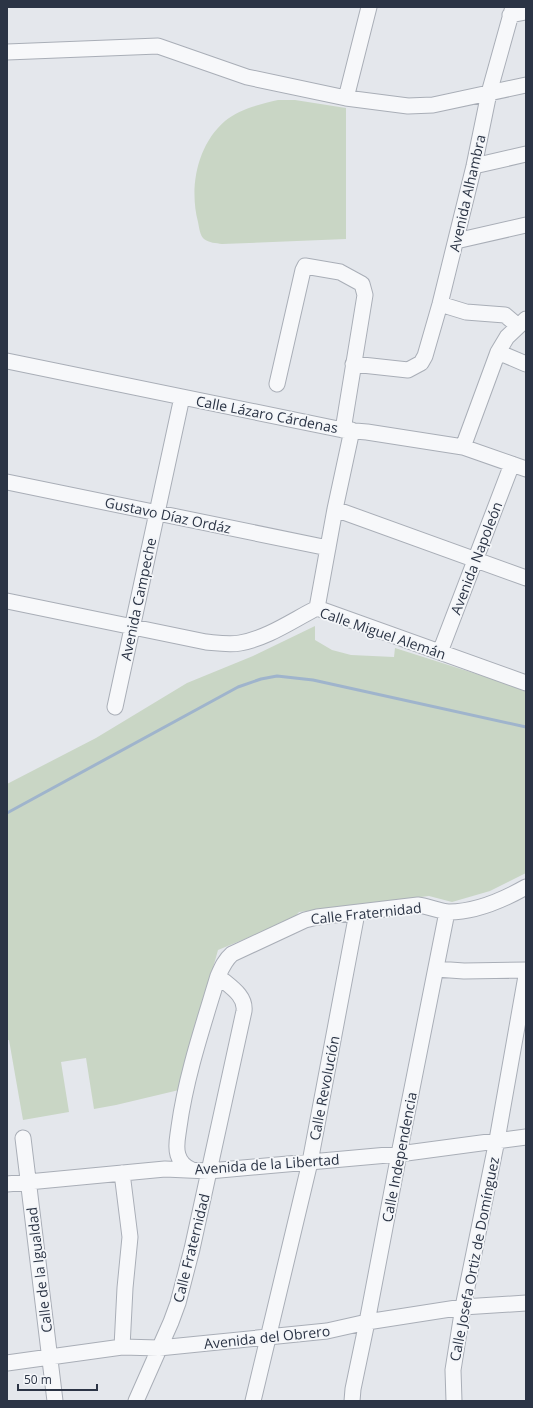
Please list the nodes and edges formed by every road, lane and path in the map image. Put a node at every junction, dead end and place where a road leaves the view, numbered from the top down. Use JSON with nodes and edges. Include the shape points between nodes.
{"nodes":[{"id":1,"x":369,"y":7,"type":"edge"},
{"id":2,"x":511,"y":11,"type":"edge"},
{"id":3,"x":526,"y":12,"type":"edge"},
{"id":4,"x":7,"y":52,"type":"edge"},
{"id":5,"x":526,"y":85,"type":"edge"},
{"id":6,"x":489,"y":93,"type":"junction"},
{"id":7,"x":346,"y":98,"type":"junction"},
{"id":8,"x":526,"y":154,"type":"edge"},
{"id":9,"x":474,"y":166,"type":"junction"},
{"id":10,"x":526,"y":226,"type":"edge"},
{"id":11,"x":456,"y":241,"type":"junction"},
{"id":12,"x":440,"y":304,"type":"junction"},
{"id":13,"x":522,"y":322,"type":"edge"},
{"id":14,"x":498,"y":352,"type":"junction"},
{"id":15,"x":7,"y":361,"type":"edge"},
{"id":16,"x":353,"y":364,"type":"junction"},
{"id":17,"x":526,"y":364,"type":"edge"},
{"id":18,"x":277,"y":384,"type":"dead end"},
{"id":19,"x":182,"y":397,"type":"junction"},
{"id":20,"x":348,"y":430,"type":"junction"},
{"id":21,"x":463,"y":447,"type":"junction"},
{"id":22,"x":519,"y":466,"type":"edge"},
{"id":23,"x":7,"y":482,"type":"edge"},
{"id":24,"x":336,"y":509,"type":"junction"},
{"id":25,"x":157,"y":513,"type":"junction"},
{"id":26,"x":328,"y":548,"type":"junction"},
{"id":27,"x":476,"y":560,"type":"junction"},
{"id":28,"x":526,"y":578,"type":"edge"},
{"id":29,"x":7,"y":601,"type":"edge"},
{"id":30,"x":317,"y":608,"type":"junction"},
{"id":31,"x":132,"y":627,"type":"junction"},
{"id":32,"x":440,"y":652,"type":"junction"},
{"id":33,"x":526,"y":683,"type":"edge"},
{"id":34,"x":115,"y":707,"type":"dead end"},
{"id":35,"x":526,"y":887,"type":"edge"},
{"id":36,"x":447,"y":912,"type":"junction"},
{"id":37,"x":357,"y":913,"type":"junction"},
{"id":38,"x":436,"y":969,"type":"junction"},
{"id":39,"x":526,"y":970,"type":"edge"},
{"id":40,"x":218,"y":976,"type":"junction"},
{"id":41,"x":526,"y":976,"type":"edge"},
{"id":42,"x":526,"y":1137,"type":"edge"},
{"id":43,"x":23,"y":1138,"type":"dead end"},
{"id":44,"x":497,"y":1140,"type":"junction"},
{"id":45,"x":399,"y":1154,"type":"junction"},
{"id":46,"x":310,"y":1162,"type":"junction"},
{"id":47,"x":192,"y":1170,"type":"junction"},
{"id":48,"x":209,"y":1171,"type":"junction"},
{"id":49,"x":122,"y":1173,"type":"junction"},
{"id":50,"x":29,"y":1181,"type":"junction"},
{"id":51,"x":7,"y":1184,"type":"edge"},
{"id":52,"x":526,"y":1302,"type":"edge"},
{"id":53,"x":463,"y":1307,"type":"junction"},
{"id":54,"x":367,"y":1322,"type":"junction"},
{"id":55,"x":268,"y":1338,"type":"junction"},
{"id":56,"x":122,"y":1347,"type":"junction"},
{"id":57,"x":159,"y":1348,"type":"junction"},
{"id":58,"x":49,"y":1356,"type":"junction"},
{"id":59,"x":7,"y":1363,"type":"edge"},
{"id":60,"x":139,"y":1398,"type":"edge"},
{"id":61,"x":55,"y":1401,"type":"edge"},
{"id":62,"x":253,"y":1401,"type":"edge"},
{"id":63,"x":352,"y":1401,"type":"edge"},
{"id":64,"x":454,"y":1401,"type":"edge"}],
"edges":[{"from":1,"to":7,"type":"street"},
{"from":2,"to":3,"type":"street"},
{"from":2,"to":6,"type":"street","name":"Avenida Alhambra"},
{"from":4,"to":7,"type":"street","via":[[158,46],[247,77]]},
{"from":5,"to":6,"type":"street"},
{"from":6,"to":7,"type":"street","via":[[418,106]]},
{"from":6,"to":9,"type":"street","name":"Avenida Alhambra"},
{"from":8,"to":9,"type":"street"},
{"from":9,"to":11,"type":"street","name":"Avenida Alhambra"},
{"from":10,"to":11,"type":"street"},
{"from":11,"to":12,"type":"street","name":"Avenida Alhambra"},
{"from":12,"to":13,"type":"street","via":[[466,312],[505,315]]},
{"from":12,"to":16,"type":"street","name":"Avenida Alhambra","via":[[421,363],[408,370]]},
{"from":13,"to":14,"type":"street","via":[[507,337]]},
{"from":14,"to":17,"type":"street"},
{"from":14,"to":21,"type":"street"},
{"from":15,"to":19,"type":"street","name":"Calle Lázaro Cárdenas"},
{"from":16,"to":18,"type":"street","via":[[365,295],[362,284],[340,272],[305,266]]},
{"from":16,"to":20,"type":"street"},
{"from":19,"to":20,"type":"street","name":"Calle Lázaro Cárdenas"},
{"from":19,"to":25,"type":"street","name":"Avenida Campeche"},
{"from":20,"to":21,"type":"street","name":"Calle Lázaro Cárdenas"},
{"from":20,"to":24,"type":"street"},
{"from":21,"to":22,"type":"street","name":"Calle Lázaro Cárdenas"},
{"from":22,"to":27,"type":"street","name":"Avenida Napoleón"},
{"from":23,"to":25,"type":"street","name":"Gustavo Díaz Ordáz"},
{"from":24,"to":26,"type":"street"},
{"from":24,"to":27,"type":"street"},
{"from":25,"to":26,"type":"street","name":"Gustavo Díaz Ordáz"},
{"from":25,"to":31,"type":"street","name":"Avenida Campeche"},
{"from":26,"to":30,"type":"street"},
{"from":27,"to":28,"type":"street"},
{"from":27,"to":32,"type":"street","name":"Avenida Napoleón"},
{"from":29,"to":31,"type":"street","name":"Calle Miguel Alemán"},
{"from":30,"to":31,"type":"street","name":"Calle Miguel Alemán","via":[[262,637],[240,643],[206,642]]},
{"from":30,"to":32,"type":"street","name":"Calle Miguel Alemán"},
{"from":31,"to":34,"type":"street","name":"Avenida Campeche"},
{"from":32,"to":33,"type":"street","name":"Calle Miguel Alemán"},
{"from":35,"to":36,"type":"street","name":"Calle Fraternidad","via":[[493,903]]},
{"from":36,"to":37,"type":"street","name":"Calle Fraternidad","via":[[428,906],[418,906]]},
{"from":36,"to":38,"type":"street","name":"Calle Independencia"},
{"from":37,"to":40,"type":"street","name":"Calle Fraternidad","via":[[305,920],[232,954],[227,958]]},
{"from":37,"to":46,"type":"street","name":"Calle Revolución"},
{"from":38,"to":39,"type":"street"},
{"from":38,"to":45,"type":"street","name":"Calle Independencia"},
{"from":40,"to":47,"type":"street","name":"Calle Fraternidad","via":[[189,1074],[177,1144],[178,1154],[186,1168]]},
{"from":40,"to":48,"type":"street","name":"Calle Fraternidad","via":[[240,995],[244,1005]]},
{"from":41,"to":44,"type":"street","name":"Calle Josefa Ortiz de Domínguez"},
{"from":42,"to":44,"type":"street","name":"Avenida de la Libertad"},
{"from":43,"to":50,"type":"street","name":"Calle de la Igualdad"},
{"from":44,"to":45,"type":"street","name":"Avenida de la Libertad"},
{"from":44,"to":53,"type":"street","name":"Calle Josefa Ortiz de Domínguez"},
{"from":45,"to":46,"type":"street","name":"Avenida de la Libertad"},
{"from":45,"to":54,"type":"street","name":"Calle Independencia"},
{"from":46,"to":48,"type":"street","name":"Avenida de la Libertad"},
{"from":46,"to":55,"type":"street","name":"Calle Revolución"},
{"from":47,"to":48,"type":"street","name":"Avenida de la Libertad"},
{"from":47,"to":49,"type":"street","name":"Avenida de la Libertad","via":[[165,1169]]},
{"from":48,"to":57,"type":"street","name":"Calle Fraternidad","via":[[178,1303]]},
{"from":49,"to":50,"type":"street","name":"Avenida de la Libertad"},
{"from":49,"to":56,"type":"street","via":[[130,1237]]},
{"from":50,"to":51,"type":"street","name":"Avenida de la Libertad"},
{"from":50,"to":58,"type":"street","name":"Calle de la Igualdad"},
{"from":52,"to":53,"type":"street","name":"Avenida del Obrero"},
{"from":53,"to":54,"type":"street","name":"Avenida del Obrero"},
{"from":53,"to":64,"type":"street","name":"Calle Josefa Ortiz de Domínguez","via":[[453,1370]]},
{"from":54,"to":55,"type":"street","name":"Avenida del Obrero","via":[[327,1331]]},
{"from":54,"to":63,"type":"street","name":"Calle Independencia"},
{"from":55,"to":57,"type":"street","name":"Avenida del Obrero"},
{"from":55,"to":62,"type":"street","name":"Calle Revolución"},
{"from":56,"to":57,"type":"street","name":"Avenida del Obrero"},
{"from":56,"to":58,"type":"street","name":"Avenida del Obrero"},
{"from":57,"to":60,"type":"street","name":"Calle Fraternidad"},
{"from":58,"to":59,"type":"street","name":"Avenida del Obrero"},
{"from":58,"to":61,"type":"street","name":"Calle de la Igualdad"}]}
